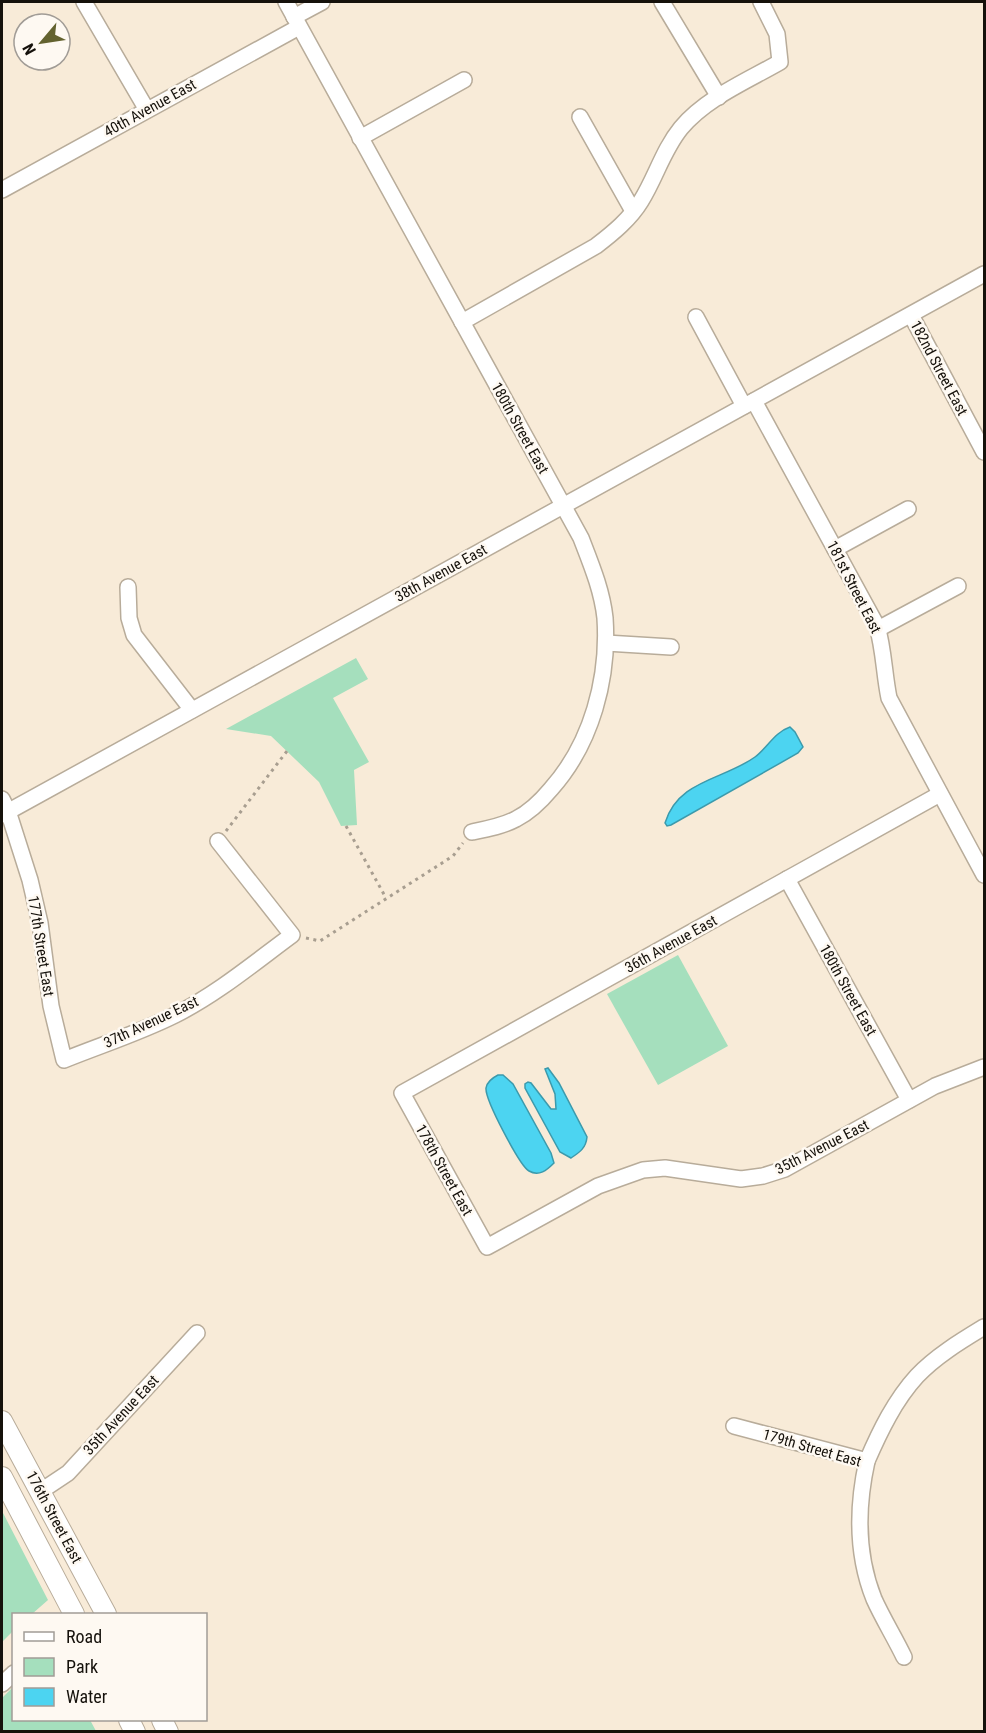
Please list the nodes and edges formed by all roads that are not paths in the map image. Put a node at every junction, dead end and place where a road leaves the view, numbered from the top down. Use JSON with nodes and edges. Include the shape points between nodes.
{"nodes":[{"id":1,"x":84,"y":2,"type":"edge"},
{"id":2,"x":286,"y":2,"type":"edge"},
{"id":3,"x":322,"y":2,"type":"edge"},
{"id":4,"x":662,"y":2,"type":"edge"},
{"id":5,"x":761,"y":2,"type":"edge"},
{"id":6,"x":296,"y":22,"type":"junction"},
{"id":7,"x":464,"y":80,"type":"dead end"},
{"id":8,"x":719,"y":97,"type":"junction"},
{"id":9,"x":147,"y":110,"type":"junction"},
{"id":10,"x":580,"y":117,"type":"dead end"},
{"id":11,"x":360,"y":138,"type":"junction"},
{"id":12,"x":2,"y":190,"type":"edge"},
{"id":13,"x":633,"y":211,"type":"junction"},
{"id":14,"x":984,"y":274,"type":"edge"},
{"id":15,"x":911,"y":315,"type":"junction"},
{"id":16,"x":696,"y":317,"type":"dead end"},
{"id":17,"x":462,"y":322,"type":"junction"},
{"id":18,"x":880,"y":332,"type":"joint"},
{"id":19,"x":749,"y":404,"type":"junction"},
{"id":20,"x":984,"y":452,"type":"edge"},
{"id":21,"x":563,"y":506,"type":"junction"},
{"id":22,"x":908,"y":509,"type":"dead end"},
{"id":23,"x":835,"y":549,"type":"junction"},
{"id":24,"x":128,"y":586,"type":"dead end"},
{"id":25,"x":958,"y":586,"type":"dead end"},
{"id":26,"x":878,"y":629,"type":"junction"},
{"id":27,"x":606,"y":643,"type":"junction"},
{"id":28,"x":671,"y":647,"type":"dead end"},
{"id":29,"x":192,"y":710,"type":"junction"},
{"id":30,"x":940,"y":794,"type":"junction"},
{"id":31,"x":4,"y":808,"type":"edge"},
{"id":32,"x":472,"y":831,"type":"road end"},
{"id":33,"x":218,"y":842,"type":"road end"},
{"id":34,"x":984,"y":875,"type":"edge"},
{"id":35,"x":787,"y":879,"type":"junction"},
{"id":36,"x":64,"y":1060,"type":"joint"},
{"id":37,"x":984,"y":1067,"type":"edge"},
{"id":38,"x":402,"y":1093,"type":"joint"},
{"id":39,"x":909,"y":1100,"type":"junction"},
{"id":40,"x":487,"y":1247,"type":"joint"},
{"id":41,"x":984,"y":1327,"type":"edge"},
{"id":42,"x":197,"y":1333,"type":"dead end"},
{"id":43,"x":2,"y":1421,"type":"edge"},
{"id":44,"x":734,"y":1426,"type":"dead end"},
{"id":45,"x":867,"y":1461,"type":"junction"},
{"id":46,"x":2,"y":1478,"type":"edge"},
{"id":47,"x":41,"y":1491,"type":"junction"},
{"id":48,"x":73,"y":1613,"type":"edge"},
{"id":49,"x":105,"y":1613,"type":"edge"},
{"id":50,"x":904,"y":1657,"type":"dead end"}],
"edges":[{"from":1,"to":9,"type":"street"},
{"from":2,"to":6,"type":"street","name":"180th Street East"},
{"from":3,"to":6,"type":"street","name":"40th Avenue East"},
{"from":4,"to":8,"type":"street"},
{"from":5,"to":8,"type":"street","via":[[777,34],[780,62]]},
{"from":6,"to":9,"type":"street","name":"40th Avenue East"},
{"from":6,"to":11,"type":"street","name":"180th Street East"},
{"from":7,"to":11,"type":"street"},
{"from":8,"to":13,"type":"street","via":[[682,127]]},
{"from":9,"to":12,"type":"street","name":"40th Avenue East"},
{"from":10,"to":13,"type":"street"},
{"from":11,"to":17,"type":"street","name":"180th Street East"},
{"from":13,"to":17,"type":"street","via":[[612,235],[596,246]]},
{"from":14,"to":15,"type":"street"},
{"from":15,"to":18,"type":"street","name":"182nd Street East"},
{"from":15,"to":20,"type":"street","name":"182nd Street East"},
{"from":16,"to":19,"type":"street","name":"181st Street East"},
{"from":17,"to":21,"type":"street","name":"180th Street East"},
{"from":18,"to":19,"type":"street","name":"38th Avenue East"},
{"from":19,"to":21,"type":"street","name":"38th Avenue East"},
{"from":19,"to":23,"type":"street","name":"181st Street East"},
{"from":21,"to":27,"type":"street","name":"180th Street East","via":[[596,575]]},
{"from":21,"to":29,"type":"street","name":"38th Avenue East"},
{"from":22,"to":23,"type":"street"},
{"from":23,"to":26,"type":"street","name":"181st Street East"},
{"from":24,"to":29,"type":"street","via":[[134,635]]},
{"from":25,"to":26,"type":"street"},
{"from":26,"to":30,"type":"street","name":"181st Street East","via":[[889,698]]},
{"from":27,"to":28,"type":"street"},
{"from":27,"to":32,"type":"street","name":"180th Street East","via":[[604,672],[589,728],[558,781],[540,802],[517,819]]},
{"from":29,"to":31,"type":"street","name":"38th Avenue East"},
{"from":30,"to":34,"type":"street","name":"181st Street East"},
{"from":30,"to":35,"type":"street","name":"36th Avenue East"},
{"from":31,"to":36,"type":"street","name":"177th Street East","via":[[30,880]]},
{"from":33,"to":36,"type":"street","name":"37th Avenue East","via":[[292,935],[194,1005]]},
{"from":35,"to":38,"type":"street","name":"36th Avenue East"},
{"from":35,"to":39,"type":"street","name":"180th Street East"},
{"from":37,"to":39,"type":"street","name":"35th Avenue East"},
{"from":38,"to":40,"type":"street","name":"178th Street East"},
{"from":39,"to":40,"type":"street","name":"35th Avenue East","via":[[785,1169],[741,1179],[665,1168],[643,1170],[598,1186]]},
{"from":41,"to":45,"type":"street","via":[[942,1354],[917,1377],[886,1419]]},
{"from":42,"to":47,"type":"street","name":"35th Avenue East","via":[[68,1473]]},
{"from":43,"to":47,"type":"main road","name":"176th Street East"},
{"from":44,"to":45,"type":"street","name":"179th Street East"},
{"from":45,"to":50,"type":"street","name":"179th Street East","via":[[859,1528],[867,1577]]},
{"from":46,"to":48,"type":"main road","name":"176th Street East"},
{"from":47,"to":49,"type":"main road","name":"176th Street East"}]}
